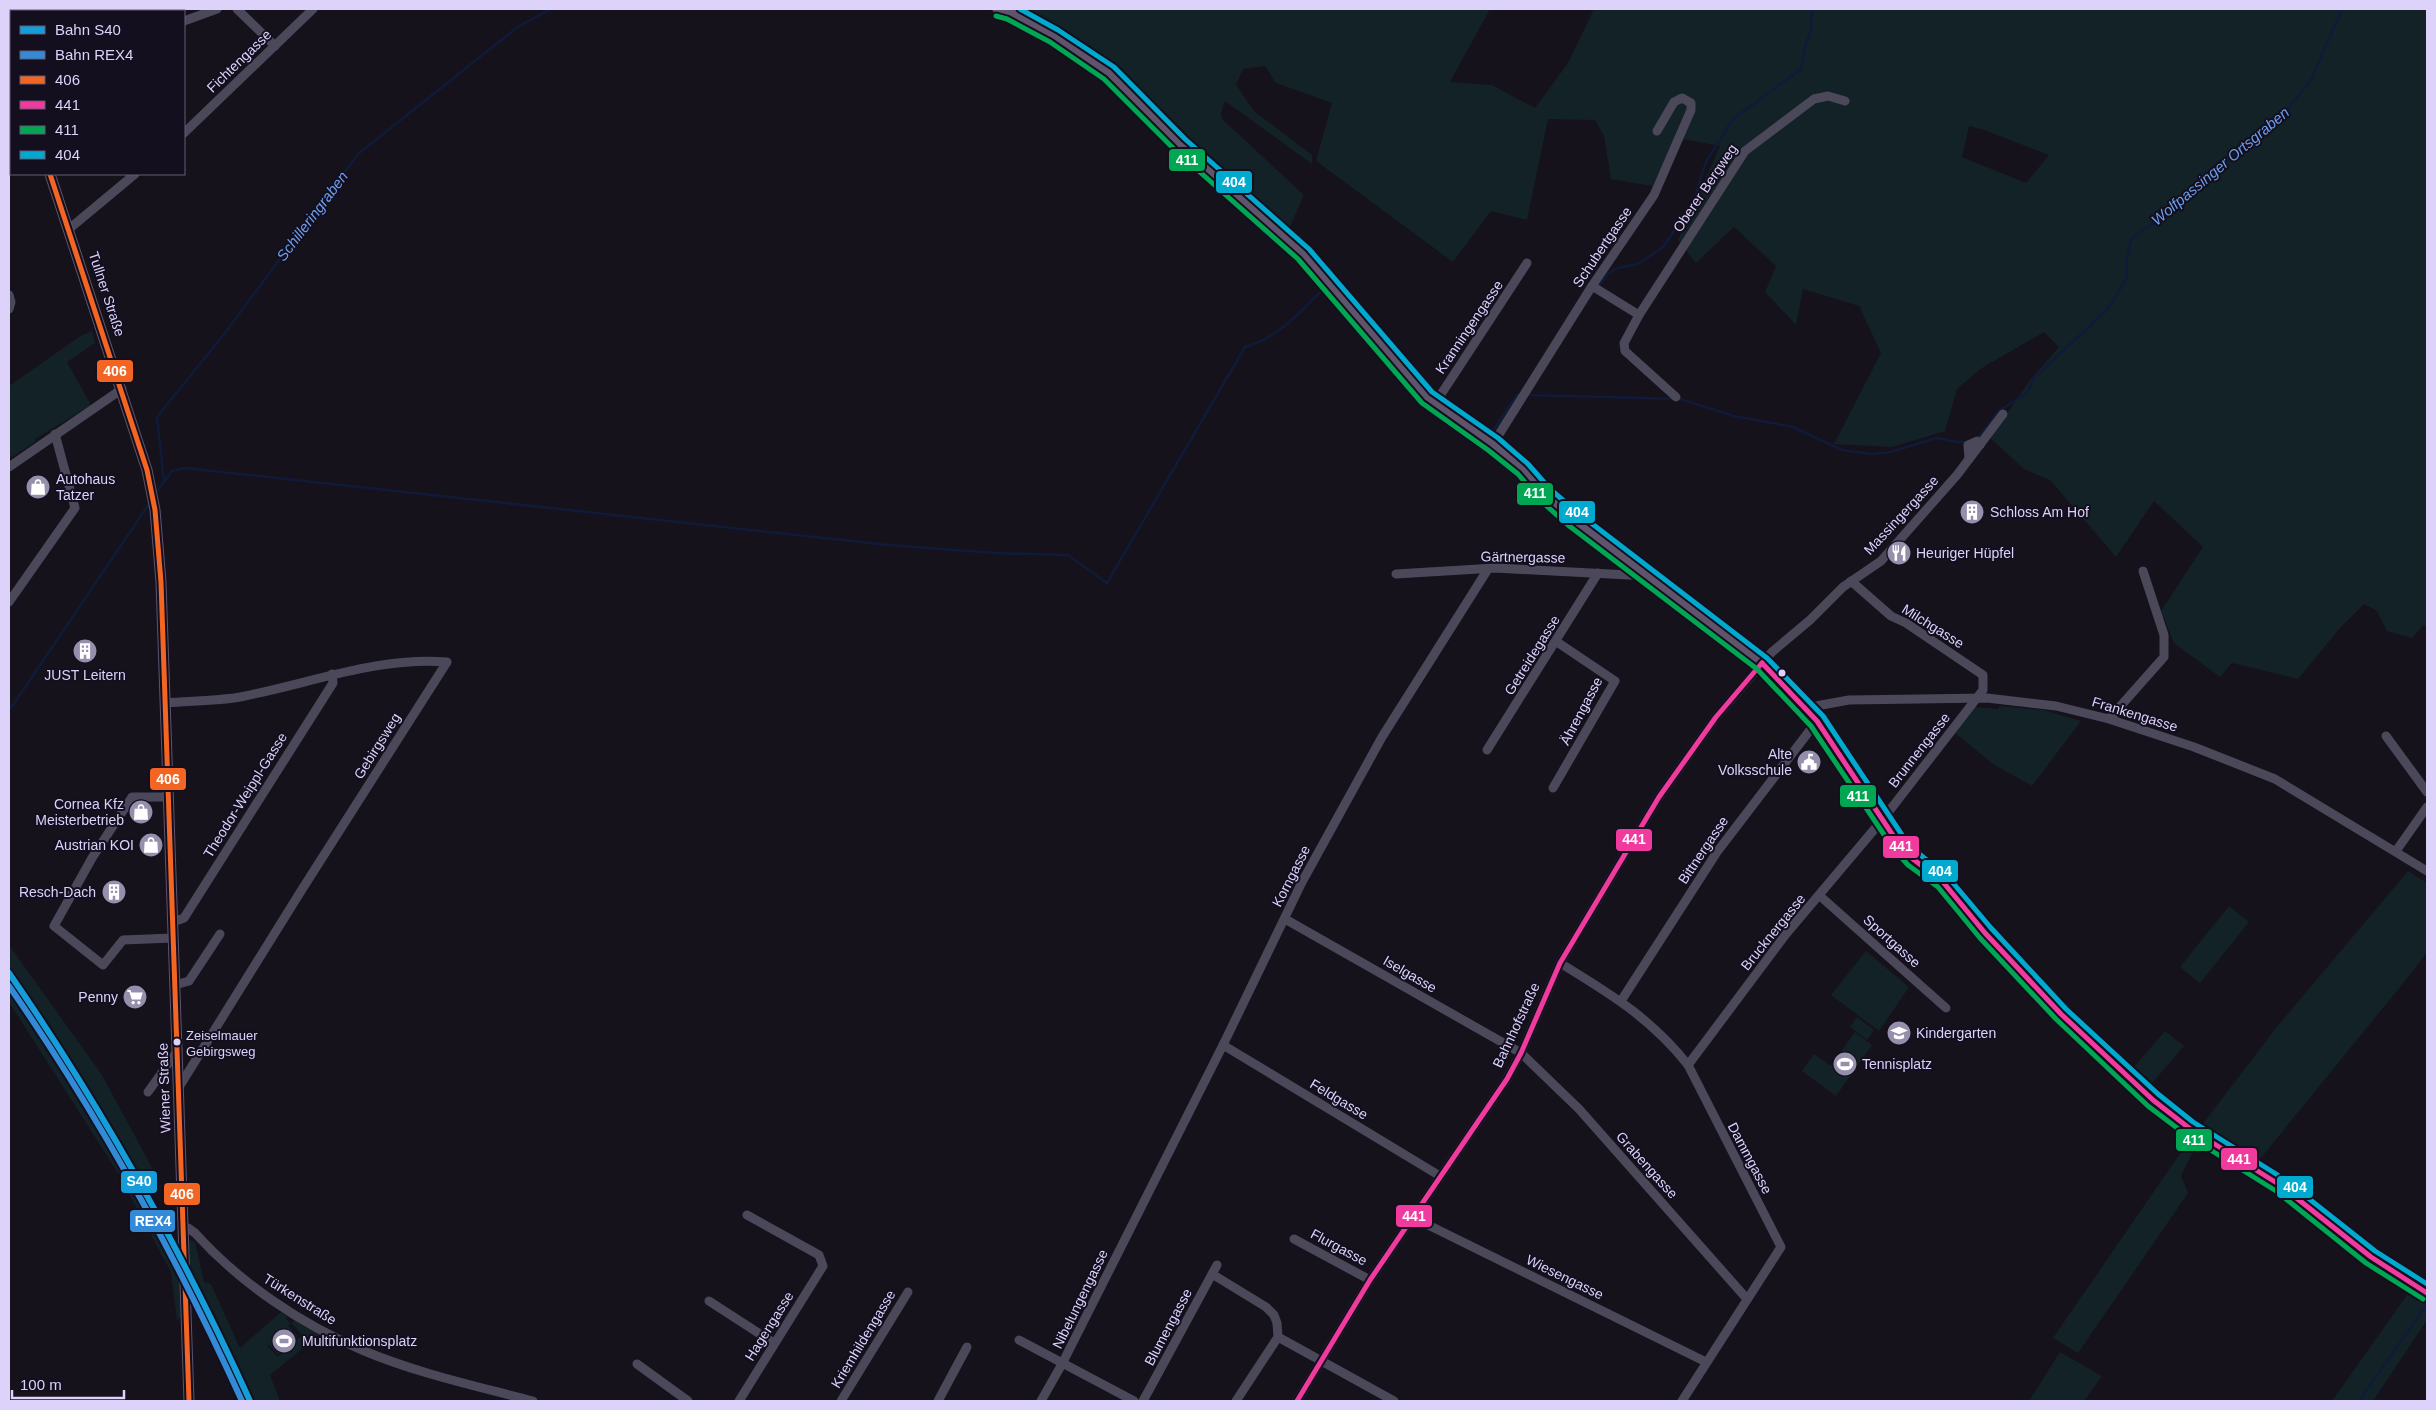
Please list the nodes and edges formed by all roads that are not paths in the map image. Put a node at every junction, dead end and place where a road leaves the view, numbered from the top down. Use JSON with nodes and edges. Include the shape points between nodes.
{"nodes":[{"id":1,"x":217,"y":9,"type":"edge"},
{"id":2,"x":237,"y":9,"type":"edge"},
{"id":3,"x":313,"y":9,"type":"edge"},
{"id":4,"x":998,"y":9,"type":"edge"},
{"id":5,"x":185,"y":21,"type":"edge"},
{"id":6,"x":275,"y":46,"type":"junction"},
{"id":7,"x":1845,"y":100,"type":"dead end"},
{"id":8,"x":185,"y":131,"type":"edge"},
{"id":9,"x":1657,"y":131,"type":"dead end"},
{"id":10,"x":50,"y":175,"type":"edge"},
{"id":11,"x":134,"y":175,"type":"edge"},
{"id":12,"x":69,"y":229,"type":"junction"},
{"id":13,"x":1528,"y":263,"type":"dead end"},
{"id":14,"x":1595,"y":287,"type":"junction"},
{"id":15,"x":1639,"y":315,"type":"junction"},
{"id":16,"x":122,"y":389,"type":"junction"},
{"id":17,"x":1676,"y":397,"type":"dead end"},
{"id":18,"x":1437,"y":400,"type":"junction"},
{"id":19,"x":2003,"y":414,"type":"dead end"},
{"id":20,"x":55,"y":434,"type":"junction"},
{"id":21,"x":1493,"y":444,"type":"junction"},
{"id":22,"x":9,"y":467,"type":"edge"},
{"id":23,"x":1488,"y":569,"type":"junction"},
{"id":24,"x":2142,"y":571,"type":"dead end"},
{"id":25,"x":1598,"y":573,"type":"junction"},
{"id":26,"x":1396,"y":574,"type":"dead end"},
{"id":27,"x":1649,"y":576,"type":"junction"},
{"id":28,"x":1851,"y":581,"type":"junction"},
{"id":29,"x":9,"y":602,"type":"edge"},
{"id":30,"x":1557,"y":642,"type":"junction"},
{"id":31,"x":1762,"y":663,"type":"junction"},
{"id":32,"x":332,"y":674,"type":"junction"},
{"id":33,"x":1976,"y":697,"type":"junction"},
{"id":34,"x":165,"y":703,"type":"junction"},
{"id":35,"x":1805,"y":708,"type":"junction"},
{"id":36,"x":2109,"y":719,"type":"junction"},
{"id":37,"x":1817,"y":721,"type":"junction"},
{"id":38,"x":2386,"y":736,"type":"dead end"},
{"id":39,"x":1487,"y":750,"type":"dead end"},
{"id":40,"x":1554,"y":788,"type":"dead end"},
{"id":41,"x":2427,"y":792,"type":"edge"},
{"id":42,"x":169,"y":797,"type":"junction"},
{"id":43,"x":2427,"y":807,"type":"edge"},
{"id":44,"x":1883,"y":819,"type":"junction"},
{"id":45,"x":2396,"y":851,"type":"junction"},
{"id":46,"x":2427,"y":871,"type":"edge"},
{"id":47,"x":1820,"y":896,"type":"junction"},
{"id":48,"x":1285,"y":919,"type":"junction"},
{"id":49,"x":173,"y":922,"type":"junction"},
{"id":50,"x":220,"y":934,"type":"dead end"},
{"id":51,"x":174,"y":938,"type":"junction"},
{"id":52,"x":1560,"y":963,"type":"junction"},
{"id":53,"x":175,"y":985,"type":"junction"},
{"id":54,"x":1621,"y":1000,"type":"junction"},
{"id":55,"x":1946,"y":1008,"type":"dead end"},
{"id":56,"x":1223,"y":1045,"type":"junction"},
{"id":57,"x":178,"y":1050,"type":"junction"},
{"id":58,"x":1521,"y":1053,"type":"junction"},
{"id":59,"x":1688,"y":1065,"type":"junction"},
{"id":60,"x":179,"y":1088,"type":"junction"},
{"id":61,"x":148,"y":1092,"type":"dead end"},
{"id":62,"x":1440,"y":1176,"type":"junction"},
{"id":63,"x":1140,"y":1208,"type":"joint"},
{"id":64,"x":747,"y":1215,"type":"dead end"},
{"id":65,"x":1412,"y":1217,"type":"junction"},
{"id":66,"x":184,"y":1228,"type":"junction"},
{"id":67,"x":1294,"y":1238,"type":"dead end"},
{"id":68,"x":1217,"y":1265,"type":"dead end"},
{"id":69,"x":1212,"y":1274,"type":"junction"},
{"id":70,"x":1370,"y":1280,"type":"junction"},
{"id":71,"x":908,"y":1292,"type":"dead end"},
{"id":72,"x":2427,"y":1293,"type":"edge"},
{"id":73,"x":1747,"y":1299,"type":"junction"},
{"id":74,"x":709,"y":1301,"type":"dead end"},
{"id":75,"x":1278,"y":1337,"type":"junction"},
{"id":76,"x":1019,"y":1340,"type":"dead end"},
{"id":77,"x":774,"y":1344,"type":"junction"},
{"id":78,"x":968,"y":1348,"type":"dead end"},
{"id":79,"x":1321,"y":1362,"type":"junction"},
{"id":80,"x":1706,"y":1362,"type":"junction"},
{"id":81,"x":637,"y":1364,"type":"dead end"},
{"id":82,"x":1062,"y":1364,"type":"junction"},
{"id":83,"x":189,"y":1401,"type":"edge"},
{"id":84,"x":533,"y":1401,"type":"edge"},
{"id":85,"x":688,"y":1401,"type":"edge"},
{"id":86,"x":739,"y":1401,"type":"edge"},
{"id":87,"x":841,"y":1401,"type":"edge"},
{"id":88,"x":938,"y":1401,"type":"edge"},
{"id":89,"x":1041,"y":1401,"type":"edge"},
{"id":90,"x":1134,"y":1401,"type":"edge"},
{"id":91,"x":1143,"y":1401,"type":"edge"},
{"id":92,"x":1236,"y":1401,"type":"edge"},
{"id":93,"x":1297,"y":1401,"type":"edge"},
{"id":94,"x":1394,"y":1401,"type":"edge"},
{"id":95,"x":1682,"y":1401,"type":"edge"}],
"edges":[{"from":1,"to":5,"type":"street"},
{"from":2,"to":6,"type":"street"},
{"from":3,"to":6,"type":"street","name":"Fichtengasse"},
{"from":4,"to":18,"type":"main road","via":[[1010,12],[1054,36],[1109,73],[1180,144],[1289,240],[1409,380]]},
{"from":6,"to":8,"type":"street","name":"Fichtengasse"},
{"from":7,"to":15,"type":"street","name":"Oberer Bergweg","via":[[1828,96],[1814,99],[1745,151]]},
{"from":9,"to":14,"type":"street","name":"Schubertgasse","via":[[1674,102],[1682,98],[1691,104],[1654,195]]},
{"from":10,"to":12,"type":"main road","name":"Tullner Straße"},
{"from":11,"to":12,"type":"street"},
{"from":12,"to":16,"type":"main road","name":"Tullner Straße"},
{"from":13,"to":18,"type":"street","name":"Kranningengasse"},
{"from":14,"to":15,"type":"street"},
{"from":14,"to":21,"type":"street","name":"Schubertgasse"},
{"from":15,"to":17,"type":"street","name":"Oberer Bergweg","via":[[1624,344],[1625,351]]},
{"from":16,"to":20,"type":"street"},
{"from":16,"to":34,"type":"main road","name":"Tullner Straße","via":[[150,482],[155,510],[162,582]]},
{"from":18,"to":21,"type":"main road"},
{"from":19,"to":28,"type":"street","name":"Massingergasse","via":[[1969,459],[1881,561]]},
{"from":20,"to":22,"type":"street"},
{"from":20,"to":29,"type":"street","via":[[75,508]]},
{"from":21,"to":27,"type":"main road","via":[[1573,519]]},
{"from":23,"to":25,"type":"street","name":"Gärtnergasse"},
{"from":23,"to":26,"type":"street","name":"Gärtnergasse"},
{"from":23,"to":48,"type":"street","name":"Korngasse","via":[[1382,737],[1306,874]]},
{"from":24,"to":36,"type":"street","via":[[2164,635],[2164,656]]},
{"from":25,"to":27,"type":"street","name":"Gärtnergasse"},
{"from":25,"to":30,"type":"street","name":"Getreidegasse"},
{"from":27,"to":31,"type":"main road"},
{"from":28,"to":31,"type":"street","name":"Massingergasse"},
{"from":28,"to":33,"type":"street","name":"Milchgasse","via":[[1891,616],[1906,622],[1983,675],[1983,690]]},
{"from":30,"to":39,"type":"street","name":"Getreidegasse"},
{"from":30,"to":40,"type":"street","name":"Ährengasse","via":[[1615,681]]},
{"from":31,"to":35,"type":"main road"},
{"from":31,"to":52,"type":"street","name":"Bahnhofstraße","via":[[1716,717],[1659,797]]},
{"from":32,"to":34,"type":"street","name":"Gebirgsweg","via":[[233,698]]},
{"from":32,"to":49,"type":"street","name":"Theodor-Weippl-Gasse","via":[[333,683],[184,918]]},
{"from":32,"to":60,"type":"street","name":"Gebirgsweg","via":[[427,661],[447,662]]},
{"from":33,"to":35,"type":"street","name":"Frankengasse","via":[[1850,700]]},
{"from":33,"to":36,"type":"street","name":"Frankengasse","via":[[2047,705]]},
{"from":33,"to":44,"type":"street","name":"Brunnengasse"},
{"from":34,"to":42,"type":"main road","name":"Wiener Straße"},
{"from":35,"to":37,"type":"main road"},
{"from":36,"to":45,"type":"street","name":"Frankengasse","via":[[2194,747],[2275,779]]},
{"from":37,"to":44,"type":"main road"},
{"from":37,"to":54,"type":"street","name":"Bittnergasse","via":[[1717,852]]},
{"from":38,"to":41,"type":"street"},
{"from":42,"to":49,"type":"main road","name":"Wiener Straße"},
{"from":42,"to":51,"type":"street","via":[[132,797],[92,858],[54,926],[103,965],[123,940]]},
{"from":43,"to":45,"type":"street"},
{"from":44,"to":47,"type":"street","name":"Brucknergasse"},
{"from":44,"to":72,"type":"main road","via":[[1906,839],[2030,982],[2105,1056],[2182,1122],[2280,1185],[2371,1256]]},
{"from":45,"to":46,"type":"street","name":"Frankengasse"},
{"from":47,"to":55,"type":"street","name":"Sportgasse"},
{"from":47,"to":59,"type":"street","name":"Brucknergasse","via":[[1786,934]]},
{"from":48,"to":56,"type":"street","name":"Korngasse"},
{"from":48,"to":58,"type":"street","name":"Iselgasse"},
{"from":49,"to":51,"type":"main road","name":"Wiener Straße"},
{"from":50,"to":53,"type":"street","via":[[189,981]]},
{"from":51,"to":53,"type":"main road","name":"Wiener Straße"},
{"from":52,"to":54,"type":"street","name":"Dammgasse"},
{"from":52,"to":58,"type":"street","name":"Bahnhofstraße"},
{"from":53,"to":57,"type":"main road","name":"Wiener Straße"},
{"from":54,"to":59,"type":"street","name":"Dammgasse","via":[[1668,1040]]},
{"from":56,"to":62,"type":"street","name":"Feldgasse"},
{"from":56,"to":63,"type":"street","name":"Korngasse"},
{"from":57,"to":60,"type":"main road","name":"Wiener Straße"},
{"from":57,"to":61,"type":"street"},
{"from":58,"to":62,"type":"street","name":"Bahnhofstraße","via":[[1507,1079]]},
{"from":58,"to":73,"type":"street","name":"Grabengasse","via":[[1579,1109]]},
{"from":59,"to":73,"type":"street","name":"Dammgasse","via":[[1781,1247]]},
{"from":60,"to":66,"type":"main road","name":"Wiener Straße"},
{"from":62,"to":65,"type":"street","name":"Bahnhofstraße"},
{"from":63,"to":82,"type":"street","name":"Nibelungengasse"},
{"from":64,"to":77,"type":"street","name":"Hagengasse","via":[[820,1255],[823,1266]]},
{"from":65,"to":70,"type":"street","name":"Bahnhofstraße"},
{"from":65,"to":80,"type":"street","name":"Wiesengasse"},
{"from":66,"to":83,"type":"main road","name":"Wiener Straße"},
{"from":66,"to":84,"type":"street","name":"Türkenstraße","via":[[195,1233],[224,1262],[267,1296],[354,1347],[405,1365]]},
{"from":67,"to":70,"type":"street","name":"Flurgasse"},
{"from":68,"to":69,"type":"street","name":"Blumengasse"},
{"from":69,"to":75,"type":"street","via":[[1266,1307],[1274,1315]]},
{"from":69,"to":91,"type":"street","name":"Blumengasse"},
{"from":70,"to":79,"type":"street","name":"Bahnhofstraße"},
{"from":71,"to":87,"type":"street","name":"Kriemhildengasse"},
{"from":73,"to":80,"type":"street","name":"Dammgasse"},
{"from":74,"to":77,"type":"street"},
{"from":75,"to":79,"type":"street"},
{"from":75,"to":92,"type":"street"},
{"from":76,"to":82,"type":"street"},
{"from":77,"to":86,"type":"street","name":"Hagengasse"},
{"from":78,"to":88,"type":"street"},
{"from":79,"to":93,"type":"street","name":"Bahnhofstraße"},
{"from":79,"to":94,"type":"street"},
{"from":80,"to":95,"type":"street","name":"Dammgasse"},
{"from":81,"to":85,"type":"street"},
{"from":82,"to":89,"type":"street","name":"Nibelungengasse"},
{"from":82,"to":90,"type":"street"}]}
